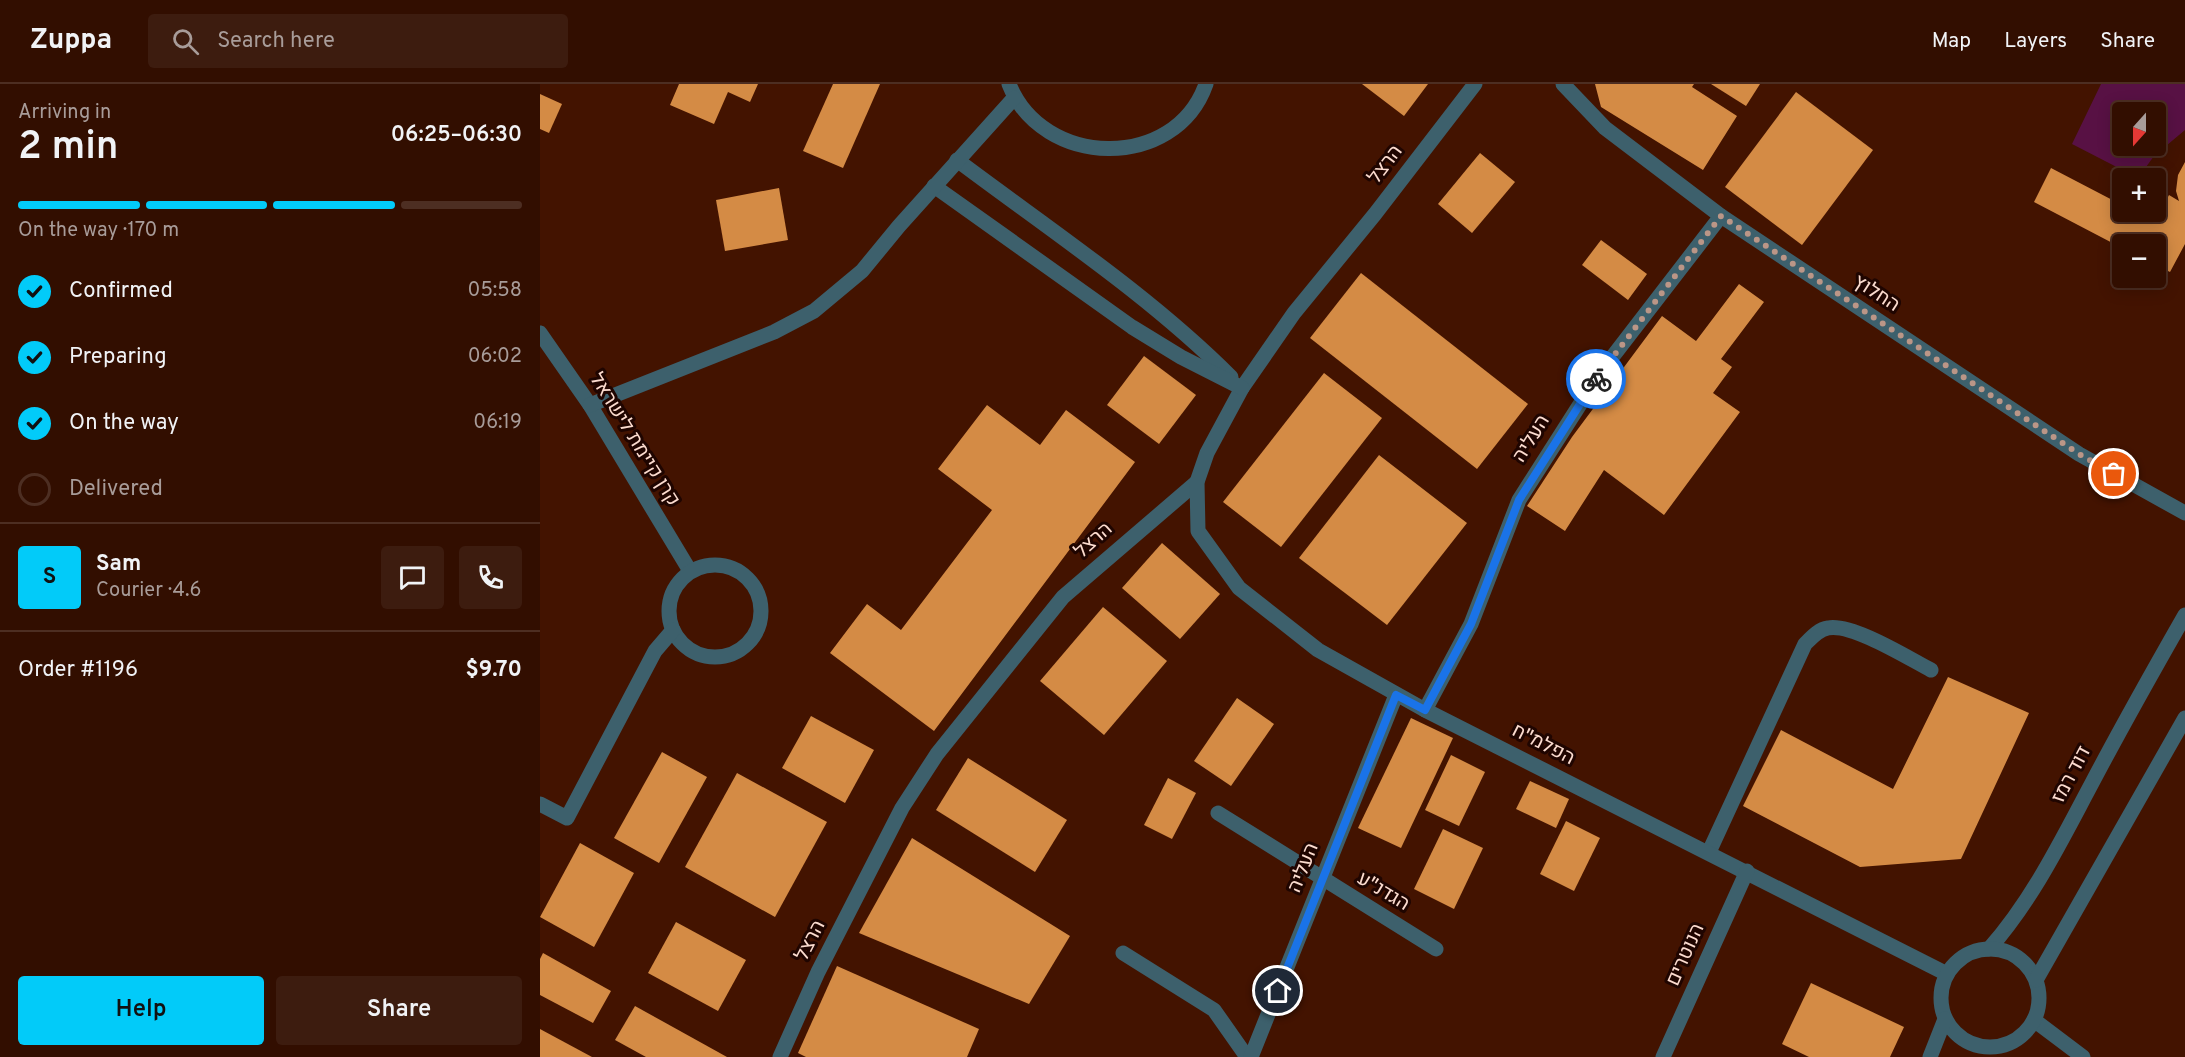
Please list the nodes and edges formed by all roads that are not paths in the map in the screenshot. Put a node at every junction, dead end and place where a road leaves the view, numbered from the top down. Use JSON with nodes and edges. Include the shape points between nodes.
{"nodes":[{"id":1,"x":1206,"y":84,"type":"edge"},
{"id":2,"x":1474,"y":84,"type":"edge"},
{"id":3,"x":1563,"y":84,"type":"edge"},
{"id":4,"x":1012,"y":91,"type":"edge"},
{"id":5,"x":957,"y":160,"type":"junction"},
{"id":6,"x":934,"y":186,"type":"junction"},
{"id":7,"x":1721,"y":216,"type":"junction"},
{"id":8,"x":540,"y":333,"type":"edge"},
{"id":9,"x":1242,"y":388,"type":"junction"},
{"id":10,"x":590,"y":405,"type":"junction"},
{"id":11,"x":1197,"y":482,"type":"junction"},
{"id":12,"x":2185,"y":513,"type":"edge"},
{"id":13,"x":690,"y":571,"type":"junction"},
{"id":14,"x":2185,"y":615,"type":"edge"},
{"id":15,"x":673,"y":630,"type":"junction"},
{"id":16,"x":1931,"y":670,"type":"dead end"},
{"id":17,"x":1396,"y":695,"type":"junction"},
{"id":18,"x":1425,"y":710,"type":"junction"},
{"id":19,"x":2185,"y":718,"type":"edge"},
{"id":20,"x":540,"y":804,"type":"edge"},
{"id":21,"x":1218,"y":813,"type":"dead end"},
{"id":22,"x":1709,"y":852,"type":"junction"},
{"id":23,"x":1747,"y":871,"type":"junction"},
{"id":24,"x":1322,"y":880,"type":"junction"},
{"id":25,"x":1436,"y":949,"type":"dead end"},
{"id":26,"x":1989,"y":949,"type":"junction"},
{"id":27,"x":1124,"y":954,"type":"dead end"},
{"id":28,"x":1947,"y":974,"type":"junction"},
{"id":29,"x":2036,"y":980,"type":"junction"},
{"id":30,"x":1945,"y":1019,"type":"junction"},
{"id":31,"x":2034,"y":1020,"type":"junction"},
{"id":32,"x":1993,"y":1052,"type":"edge"},
{"id":33,"x":780,"y":1057,"type":"edge"},
{"id":34,"x":1249,"y":1057,"type":"edge"},
{"id":35,"x":1663,"y":1057,"type":"edge"},
{"id":36,"x":1930,"y":1057,"type":"edge"},
{"id":37,"x":2083,"y":1057,"type":"edge"}],
"edges":[{"from":1,"to":4,"type":"street","via":[[1202,95],[1178,124],[1146,144],[1109,150],[1072,144],[1047,131]]},
{"from":2,"to":9,"type":"street","name":"הרצל","via":[[1376,214],[1294,313]]},
{"from":3,"to":7,"type":"street","name":"החלוץ","via":[[1605,128]]},
{"from":4,"to":5,"type":"street"},
{"from":5,"to":6,"type":"street"},
{"from":5,"to":9,"type":"street","via":[[1140,298],[1201,347]]},
{"from":6,"to":9,"type":"street","via":[[1132,327]]},
{"from":6,"to":10,"type":"street","via":[[862,272],[814,311],[774,332]]},
{"from":7,"to":12,"type":"street","name":"החלוץ","via":[[2079,454]]},
{"from":7,"to":18,"type":"street","name":"העליה","via":[[1600,373],[1519,500],[1471,624]]},
{"from":8,"to":10,"type":"street","name":"קרן קיימת לישראל"},
{"from":9,"to":11,"type":"street","name":"הרצל","via":[[1207,453]]},
{"from":10,"to":13,"type":"street","name":"קרן קיימת לישראל"},
{"from":11,"to":17,"type":"street","name":"הפלמ\"ח","via":[[1198,531],[1239,588],[1318,650]]},
{"from":11,"to":33,"type":"street","name":"הרצל","via":[[1063,597],[937,754],[902,808],[818,972]]},
{"from":13,"to":15,"type":"street","via":[[672,591],[669,617]]},
{"from":13,"to":15,"type":"street","via":[[720,564],[748,578],[757,590],[761,621],[746,646],[720,657],[692,651]]},
{"from":14,"to":26,"type":"street","name":"דוד רמז","via":[[2035,889]]},
{"from":15,"to":20,"type":"street","via":[[656,651],[567,818]]},
{"from":16,"to":22,"type":"street","via":[[1846,628],[1827,628],[1814,635],[1805,644]]},
{"from":17,"to":18,"type":"street","name":"הפלמ\"ח"},
{"from":17,"to":24,"type":"street","name":"העליה"},
{"from":18,"to":22,"type":"street","name":"הפלמ\"ח"},
{"from":19,"to":29,"type":"street"},
{"from":21,"to":24,"type":"street","name":"הגדנ\"ע"},
{"from":22,"to":23,"type":"street","name":"הפלמ\"ח"},
{"from":23,"to":28,"type":"street","name":"הפלמ\"ח"},
{"from":23,"to":35,"type":"street","name":"הנוטרים"},
{"from":24,"to":25,"type":"street","name":"הגדנ\"ע"},
{"from":24,"to":34,"type":"street","name":"העליה"},
{"from":26,"to":28,"type":"street","via":[[1965,956]]},
{"from":26,"to":29,"type":"street","via":[[2016,957]]},
{"from":27,"to":34,"type":"street","via":[[1214,1010]]},
{"from":28,"to":30,"type":"street","via":[[1941,996]]},
{"from":29,"to":31,"type":"street","via":[[2038,1007]]},
{"from":30,"to":32,"type":"street","via":[[1967,1042]]},
{"from":30,"to":36,"type":"street"},
{"from":31,"to":32,"type":"street","via":[[2025,1033]]},
{"from":31,"to":37,"type":"street"}]}
